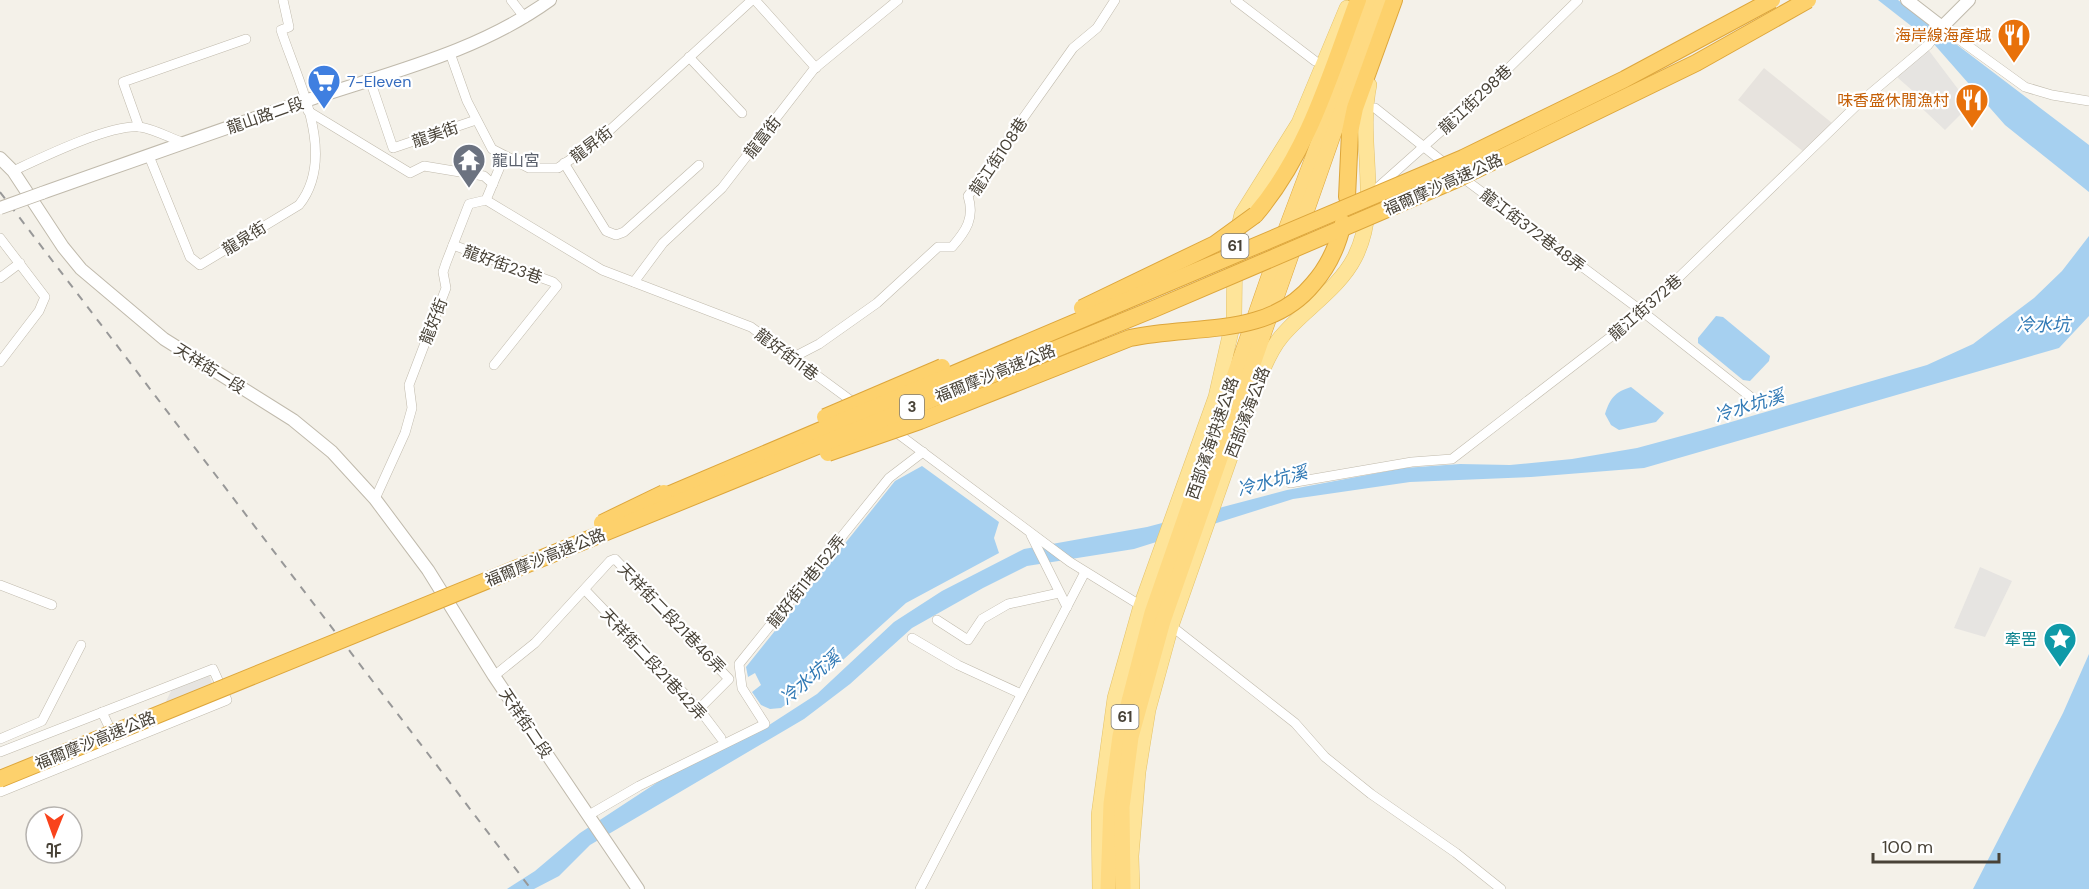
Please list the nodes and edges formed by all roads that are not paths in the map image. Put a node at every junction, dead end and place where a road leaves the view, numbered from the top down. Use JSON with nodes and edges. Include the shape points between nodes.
{"nodes":[{"id":1,"x":283,"y":0,"type":"edge"},
{"id":2,"x":511,"y":0,"type":"edge"},
{"id":3,"x":550,"y":0,"type":"edge"},
{"id":4,"x":754,"y":0,"type":"edge"},
{"id":5,"x":898,"y":0,"type":"edge"},
{"id":6,"x":1115,"y":0,"type":"edge"},
{"id":7,"x":1235,"y":0,"type":"edge"},
{"id":8,"x":1351,"y":0,"type":"edge"},
{"id":9,"x":1359,"y":0,"type":"edge"},
{"id":10,"x":1372,"y":0,"type":"edge"},
{"id":11,"x":1384,"y":0,"type":"edge"},
{"id":12,"x":1394,"y":0,"type":"edge"},
{"id":13,"x":1402,"y":0,"type":"edge"},
{"id":14,"x":1578,"y":0,"type":"edge"},
{"id":15,"x":1772,"y":0,"type":"edge"},
{"id":16,"x":1808,"y":0,"type":"edge"},
{"id":17,"x":1907,"y":0,"type":"edge"},
{"id":18,"x":1969,"y":0,"type":"edge"},
{"id":19,"x":525,"y":18,"type":"junction"},
{"id":20,"x":1941,"y":27,"type":"junction"},
{"id":21,"x":246,"y":39,"type":"dead end"},
{"id":22,"x":450,"y":53,"type":"junction"},
{"id":23,"x":689,"y":57,"type":"junction"},
{"id":24,"x":1315,"y":61,"type":"dead end"},
{"id":25,"x":816,"y":68,"type":"junction"},
{"id":26,"x":370,"y":80,"type":"junction"},
{"id":27,"x":2089,"y":101,"type":"edge"},
{"id":28,"x":306,"y":106,"type":"junction"},
{"id":29,"x":1375,"y":108,"type":"dead end"},
{"id":30,"x":742,"y":113,"type":"dead end"},
{"id":31,"x":476,"y":120,"type":"junction"},
{"id":32,"x":139,"y":127,"type":"junction"},
{"id":33,"x":184,"y":143,"type":"junction"},
{"id":34,"x":1423,"y":148,"type":"junction"},
{"id":35,"x":149,"y":156,"type":"junction"},
{"id":36,"x":504,"y":157,"type":"junction"},
{"id":37,"x":0,"y":158,"type":"edge"},
{"id":38,"x":564,"y":164,"type":"junction"},
{"id":39,"x":699,"y":165,"type":"dead end"},
{"id":40,"x":13,"y":171,"type":"junction"},
{"id":41,"x":493,"y":184,"type":"junction"},
{"id":42,"x":1369,"y":193,"type":"junction"},
{"id":43,"x":486,"y":200,"type":"junction"},
{"id":44,"x":0,"y":208,"type":"edge"},
{"id":45,"x":0,"y":238,"type":"edge"},
{"id":46,"x":453,"y":245,"type":"junction"},
{"id":47,"x":20,"y":263,"type":"junction"},
{"id":48,"x":0,"y":278,"type":"edge"},
{"id":49,"x":634,"y":282,"type":"junction"},
{"id":50,"x":1643,"y":312,"type":"junction"},
{"id":51,"x":792,"y":358,"type":"junction"},
{"id":52,"x":0,"y":362,"type":"edge"},
{"id":53,"x":494,"y":365,"type":"dead end"},
{"id":54,"x":1757,"y":402,"type":"dead end"},
{"id":55,"x":924,"y":452,"type":"junction"},
{"id":56,"x":791,"y":457,"type":"junction"},
{"id":57,"x":1290,"y":483,"type":"dead end"},
{"id":58,"x":1213,"y":491,"type":"junction"},
{"id":59,"x":375,"y":498,"type":"junction"},
{"id":60,"x":602,"y":523,"type":"junction"},
{"id":61,"x":1035,"y":539,"type":"junction"},
{"id":62,"x":1166,"y":552,"type":"junction"},
{"id":63,"x":428,"y":570,"type":"joint"},
{"id":64,"x":1085,"y":572,"type":"junction"},
{"id":65,"x":0,"y":585,"type":"edge"},
{"id":66,"x":585,"y":590,"type":"junction"},
{"id":67,"x":1059,"y":593,"type":"junction"},
{"id":68,"x":52,"y":605,"type":"dead end"},
{"id":69,"x":1067,"y":607,"type":"junction"},
{"id":70,"x":1157,"y":616,"type":"junction"},
{"id":71,"x":937,"y":620,"type":"dead end"},
{"id":72,"x":912,"y":638,"type":"dead end"},
{"id":73,"x":81,"y":645,"type":"dead end"},
{"id":74,"x":494,"y":675,"type":"junction"},
{"id":75,"x":1021,"y":694,"type":"junction"},
{"id":76,"x":699,"y":709,"type":"junction"},
{"id":77,"x":102,"y":712,"type":"junction"},
{"id":78,"x":721,"y":738,"type":"dead end"},
{"id":79,"x":0,"y":739,"type":"edge"},
{"id":80,"x":117,"y":744,"type":"junction"},
{"id":81,"x":0,"y":752,"type":"edge"},
{"id":82,"x":0,"y":768,"type":"edge"},
{"id":83,"x":0,"y":779,"type":"edge"},
{"id":84,"x":0,"y":792,"type":"edge"},
{"id":85,"x":591,"y":818,"type":"junction"},
{"id":86,"x":638,"y":889,"type":"edge"},
{"id":87,"x":920,"y":889,"type":"edge"},
{"id":88,"x":1100,"y":889,"type":"edge"},
{"id":89,"x":1108,"y":889,"type":"edge"},
{"id":90,"x":1123,"y":889,"type":"edge"},
{"id":91,"x":1132,"y":889,"type":"edge"},
{"id":92,"x":1501,"y":889,"type":"edge"}],
"edges":[{"from":1,"to":28,"type":"street","via":[[289,27],[281,30]]},
{"from":2,"to":19,"type":"street"},
{"from":3,"to":19,"type":"street","name":"龍山路二段"},
{"from":4,"to":23,"type":"street","name":"龍昇街"},
{"from":4,"to":25,"type":"street"},
{"from":5,"to":25,"type":"street","name":"龍富街"},
{"from":6,"to":51,"type":"street","name":"龍江街108巷","via":[[1097,28],[1073,48],[968,196],[972,208],[964,234],[951,247],[938,247],[878,303]]},
{"from":7,"to":24,"type":"street"},
{"from":8,"to":62,"type":"main road","name":"西部濱海公路","number":"61","via":[[1299,123],[1242,214],[1235,243],[1234,308],[1227,354]]},
{"from":9,"to":60,"type":"highway","bridge":true,"via":[[1300,150],[1287,173],[1255,215],[1215,244],[1052,323],[876,393]]},
{"from":10,"to":62,"type":"highway","name":"西部濱海快速公路","number":"61","via":[[1190,500]]},
{"from":11,"to":58,"type":"highway","name":"西部濱海快速公路","number":"61","via":[[1359,61]]},
{"from":12,"to":56,"type":"highway","bridge":true,"via":[[1355,108],[1347,197],[1335,248],[1319,278],[1297,301],[1263,320],[1241,325],[1130,338],[822,455]]},
{"from":13,"to":42,"type":"main road","name":"西部濱海公路","number":"61","via":[[1365,108]]},
{"from":14,"to":34,"type":"street","name":"龍江街298巷"},
{"from":15,"to":60,"type":"highway","name":"福爾摩沙高速公路","number":"3","bridge":true,"via":[[1625,79],[1463,158]]},
{"from":16,"to":56,"type":"highway","name":"福爾摩沙高速公路","number":"3","bridge":true,"via":[[1696,63],[1455,180],[1156,308]]},
{"from":17,"to":20,"type":"street"},
{"from":18,"to":20,"type":"street"},
{"from":19,"to":22,"type":"street","name":"龍山路二段"},
{"from":20,"to":27,"type":"street","via":[[2025,87]]},
{"from":20,"to":50,"type":"street","name":"龍江街372巷","via":[[1928,45],[1858,104]]},
{"from":21,"to":32,"type":"street","via":[[123,82]]},
{"from":22,"to":26,"type":"street","name":"龍山路二段"},
{"from":22,"to":31,"type":"street","name":"龍昇街"},
{"from":23,"to":30,"type":"street"},
{"from":23,"to":38,"type":"street","name":"龍昇街","via":[[599,140]]},
{"from":25,"to":49,"type":"street","name":"龍富街","via":[[722,188],[663,243]]},
{"from":26,"to":28,"type":"street","name":"龍山路二段"},
{"from":26,"to":31,"type":"street","name":"龍美街","via":[[393,148]]},
{"from":28,"to":33,"type":"street","name":"龍山路二段"},
{"from":28,"to":35,"type":"street","name":"龍泉街","via":[[317,151],[309,192],[299,205],[200,266],[190,257]]},
{"from":28,"to":41,"type":"street","via":[[410,172],[424,166],[484,176]]},
{"from":29,"to":34,"type":"street","name":"龍江街372巷48弄"},
{"from":31,"to":36,"type":"street","name":"龍昇街","via":[[492,149]]},
{"from":32,"to":33,"type":"street"},
{"from":32,"to":40,"type":"street","via":[[84,140]]},
{"from":33,"to":35,"type":"street","name":"龍山路二段"},
{"from":34,"to":42,"type":"street","name":"龍江街298巷","via":[[1381,187]]},
{"from":34,"to":50,"type":"street","name":"龍江街372巷48弄"},
{"from":35,"to":44,"type":"street","name":"龍山路二段","bridge":true},
{"from":36,"to":38,"type":"street","name":"龍昇街","via":[[529,168],[558,168]]},
{"from":36,"to":41,"type":"street","name":"龍好街"},
{"from":37,"to":40,"type":"street","name":"天祥街一段"},
{"from":38,"to":39,"type":"street","via":[[606,231],[615,236]]},
{"from":40,"to":59,"type":"street","name":"天祥街一段","via":[[81,269],[164,339],[292,420],[332,452]]},
{"from":41,"to":43,"type":"street","name":"龍好街"},
{"from":42,"to":58,"type":"main road","name":"西部濱海公路","number":"61","via":[[1365,231],[1355,258],[1274,349]]},
{"from":43,"to":46,"type":"street","name":"龍好街","via":[[470,204]]},
{"from":43,"to":49,"type":"street","name":"龍好街11巷","via":[[602,270]]},
{"from":45,"to":47,"type":"street"},
{"from":46,"to":53,"type":"street","name":"龍好街23巷","via":[[557,286]]},
{"from":46,"to":59,"type":"street","name":"龍好街","via":[[443,272],[446,288],[409,385],[412,408],[405,433]]},
{"from":47,"to":48,"type":"street"},
{"from":47,"to":52,"type":"street","via":[[45,297],[39,311]]},
{"from":49,"to":51,"type":"street","name":"龍好街11巷","via":[[745,324],[764,334]]},
{"from":50,"to":54,"type":"street","name":"龍江街372巷48弄"},
{"from":50,"to":57,"type":"street","name":"龍江街372巷","via":[[1452,459]]},
{"from":51,"to":55,"type":"street","name":"龍好街11巷"},
{"from":55,"to":61,"type":"street","name":"龍好街11巷"},
{"from":55,"to":85,"type":"street","name":"龍好街11巷152弄","via":[[889,478],[739,664],[742,687],[765,724]]},
{"from":56,"to":83,"type":"highway","name":"福爾摩沙高速公路","number":"3","bridge":true},
{"from":58,"to":70,"type":"highway","name":"西部濱海快速公路","number":"61"},
{"from":58,"to":70,"type":"main road","name":"西部濱海公路","number":"61","via":[[1203,534]]},
{"from":59,"to":63,"type":"street","name":"天祥街一段"},
{"from":60,"to":82,"type":"highway","name":"福爾摩沙高速公路","number":"3"},
{"from":61,"to":64,"type":"street","name":"龍好街11巷"},
{"from":61,"to":67,"type":"street"},
{"from":62,"to":70,"type":"highway","name":"西部濱海快速公路","number":"61"},
{"from":63,"to":74,"type":"street","name":"天祥街二段"},
{"from":64,"to":69,"type":"street"},
{"from":64,"to":70,"type":"street","name":"龍好街11巷"},
{"from":65,"to":68,"type":"street"},
{"from":66,"to":74,"type":"street","via":[[535,642]]},
{"from":66,"to":76,"type":"street","name":"天祥街二段21巷42弄"},
{"from":66,"to":76,"type":"street","name":"天祥街二段21巷46弄","via":[[615,559],[729,678]]},
{"from":67,"to":69,"type":"street"},
{"from":67,"to":71,"type":"street","via":[[1008,604],[982,619],[968,640]]},
{"from":69,"to":75,"type":"street"},
{"from":70,"to":88,"type":"main road","name":"西部濱海公路","number":"61","via":[[1115,698],[1099,815]]},
{"from":70,"to":89,"type":"highway","name":"西部濱海快速公路","number":"61","via":[[1120,736],[1111,804]]},
{"from":70,"to":90,"type":"highway","name":"西部濱海快速公路","number":"61","via":[[1131,737],[1122,807]]},
{"from":70,"to":91,"type":"main road","name":"西部濱海公路","number":"61","via":[[1138,771]]},
{"from":70,"to":92,"type":"street","name":"龍好街11巷","via":[[1295,723],[1325,757],[1371,794]]},
{"from":72,"to":75,"type":"street"},
{"from":73,"to":79,"type":"street","via":[[42,721]]},
{"from":74,"to":85,"type":"street","name":"天祥街二段"},
{"from":75,"to":87,"type":"street"},
{"from":76,"to":78,"type":"street","name":"天祥街二段21巷42弄"},
{"from":77,"to":80,"type":"street"},
{"from":77,"to":80,"type":"street","via":[[213,669],[227,700]]},
{"from":77,"to":81,"type":"street"},
{"from":80,"to":84,"type":"street"},
{"from":85,"to":86,"type":"street","name":"天祥街二段"}]}
